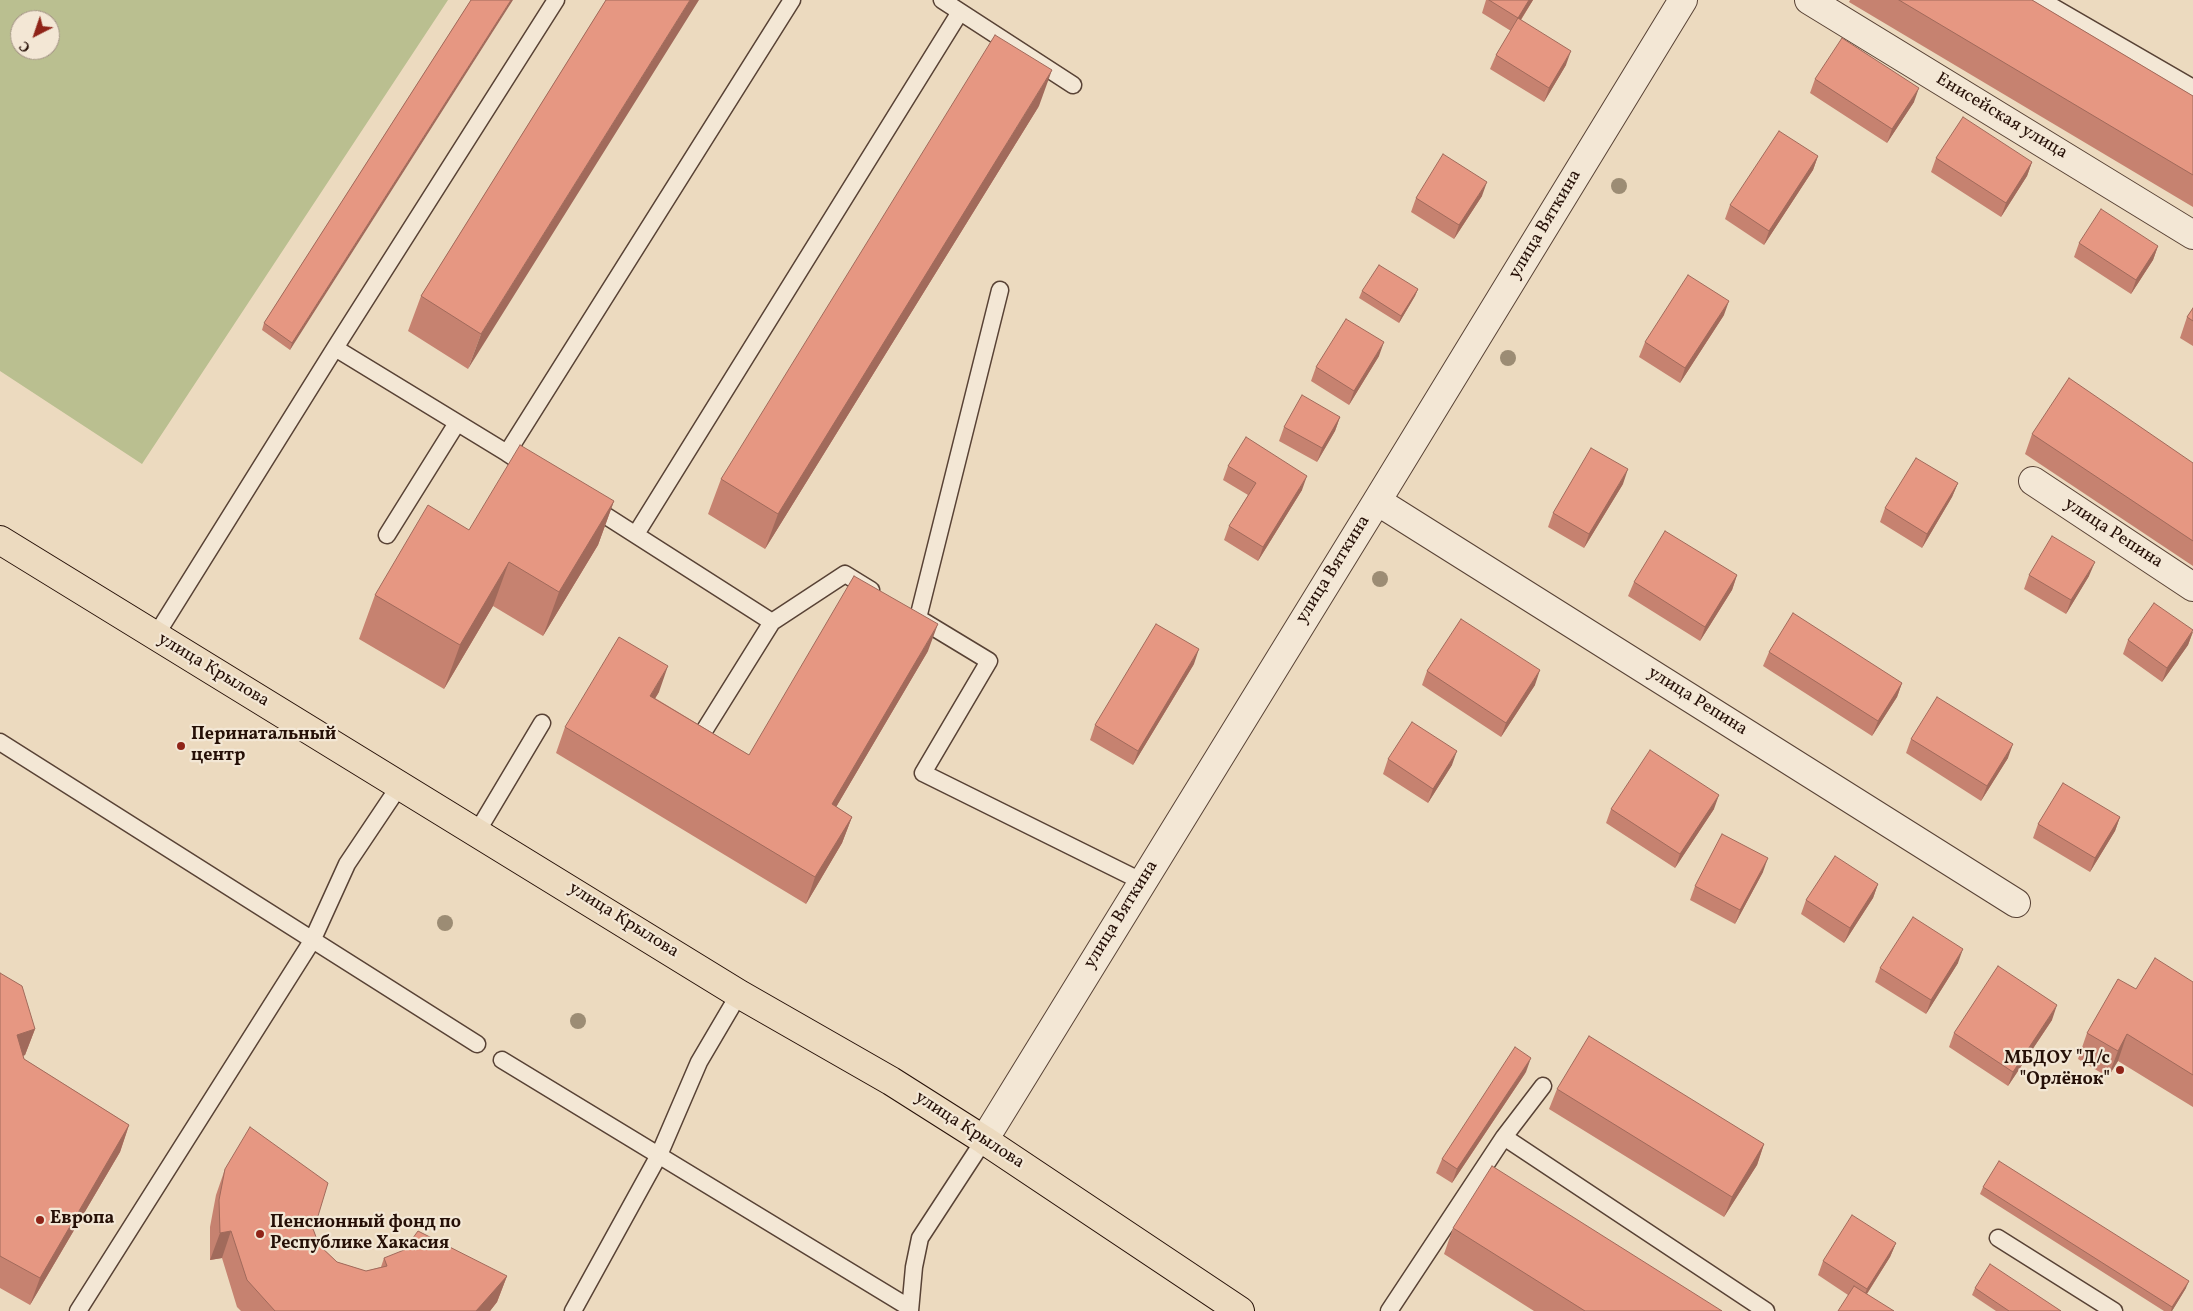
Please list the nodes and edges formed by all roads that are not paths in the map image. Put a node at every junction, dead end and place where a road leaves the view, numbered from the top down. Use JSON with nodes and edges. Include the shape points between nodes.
{"nodes":[{"id":1,"x":556,"y":0,"type":"edge"},
{"id":2,"x":792,"y":0,"type":"edge"},
{"id":3,"x":942,"y":0,"type":"edge"},
{"id":4,"x":1809,"y":0,"type":"edge"},
{"id":5,"x":2041,"y":0,"type":"edge"},
{"id":6,"x":1676,"y":2,"type":"edge"},
{"id":7,"x":960,"y":12,"type":"junction"},
{"id":8,"x":1073,"y":85,"type":"dead end"},
{"id":9,"x":2193,"y":88,"type":"edge"},
{"id":10,"x":2193,"y":235,"type":"edge"},
{"id":11,"x":1000,"y":290,"type":"dead end"},
{"id":12,"x":335,"y":348,"type":"junction"},
{"id":13,"x":457,"y":422,"type":"junction"},
{"id":14,"x":507,"y":453,"type":"junction"},
{"id":15,"x":547,"y":478,"type":"edge"},
{"id":16,"x":2033,"y":481,"type":"dead end"},
{"id":17,"x":580,"y":499,"type":"edge"},
{"id":18,"x":1378,"y":501,"type":"junction"},
{"id":19,"x":636,"y":534,"type":"junction"},
{"id":20,"x":387,"y":535,"type":"dead end"},
{"id":21,"x":0,"y":540,"type":"edge"},
{"id":22,"x":2193,"y":586,"type":"edge"},
{"id":23,"x":886,"y":598,"type":"edge"},
{"id":24,"x":902,"y":608,"type":"edge"},
{"id":25,"x":918,"y":618,"type":"junction"},
{"id":26,"x":772,"y":622,"type":"junction"},
{"id":27,"x":156,"y":636,"type":"junction"},
{"id":28,"x":542,"y":723,"type":"dead end"},
{"id":29,"x":704,"y":731,"type":"edge"},
{"id":30,"x":0,"y":742,"type":"edge"},
{"id":31,"x":400,"y":785,"type":"junction"},
{"id":32,"x":477,"y":832,"type":"junction"},
{"id":33,"x":1142,"y":882,"type":"junction"},
{"id":34,"x":2016,"y":903,"type":"dead end"},
{"id":35,"x":312,"y":941,"type":"junction"},
{"id":36,"x":739,"y":994,"type":"junction"},
{"id":37,"x":477,"y":1044,"type":"dead end"},
{"id":38,"x":502,"y":1060,"type":"dead end"},
{"id":39,"x":1543,"y":1086,"type":"dead end"},
{"id":40,"x":1504,"y":1137,"type":"junction"},
{"id":41,"x":984,"y":1140,"type":"junction"},
{"id":42,"x":659,"y":1154,"type":"junction"},
{"id":43,"x":1998,"y":1238,"type":"dead end"},
{"id":44,"x":910,"y":1310,"type":"edge"},
{"id":45,"x":78,"y":1311,"type":"edge"},
{"id":46,"x":573,"y":1311,"type":"edge"},
{"id":47,"x":1240,"y":1311,"type":"edge"},
{"id":48,"x":1389,"y":1311,"type":"edge"},
{"id":49,"x":1766,"y":1311,"type":"edge"},
{"id":50,"x":2114,"y":1311,"type":"edge"}],
"edges":[{"from":1,"to":12,"type":"lane"},
{"from":2,"to":14,"type":"lane"},
{"from":3,"to":7,"type":"lane"},
{"from":4,"to":10,"type":"street","name":"Енисейская улица"},
{"from":5,"to":9,"type":"lane"},
{"from":6,"to":18,"type":"street","name":"улица Вяткина"},
{"from":7,"to":8,"type":"lane"},
{"from":7,"to":19,"type":"lane"},
{"from":11,"to":25,"type":"lane"},
{"from":12,"to":13,"type":"lane"},
{"from":12,"to":27,"type":"lane"},
{"from":13,"to":14,"type":"lane"},
{"from":13,"to":20,"type":"lane"},
{"from":14,"to":15,"type":"lane"},
{"from":16,"to":22,"type":"street","name":"улица Репина"},
{"from":17,"to":19,"type":"lane"},
{"from":18,"to":33,"type":"street","name":"улица Вяткина"},
{"from":18,"to":34,"type":"street","name":"улица Репина"},
{"from":19,"to":26,"type":"lane"},
{"from":21,"to":27,"type":"main road","name":"улица Крылова"},
{"from":23,"to":26,"type":"lane","via":[[845,574]]},
{"from":24,"to":25,"type":"lane"},
{"from":25,"to":33,"type":"lane","via":[[989,661],[923,774]]},
{"from":26,"to":29,"type":"lane"},
{"from":27,"to":31,"type":"main road","name":"улица Крылова"},
{"from":28,"to":32,"type":"lane"},
{"from":30,"to":35,"type":"lane"},
{"from":31,"to":32,"type":"main road","name":"улица Крылова"},
{"from":31,"to":35,"type":"lane","via":[[347,864]]},
{"from":32,"to":36,"type":"main road","name":"улица Крылова"},
{"from":33,"to":41,"type":"street","name":"улица Вяткина"},
{"from":35,"to":37,"type":"lane"},
{"from":35,"to":45,"type":"lane"},
{"from":36,"to":41,"type":"main road","name":"улица Крылова"},
{"from":36,"to":42,"type":"lane","via":[[699,1062]]},
{"from":38,"to":42,"type":"lane"},
{"from":39,"to":40,"type":"lane"},
{"from":40,"to":48,"type":"lane"},
{"from":40,"to":49,"type":"lane"},
{"from":41,"to":44,"type":"lane","via":[[920,1238]]},
{"from":41,"to":47,"type":"main road","name":"улица Крылова"},
{"from":42,"to":44,"type":"lane"},
{"from":42,"to":46,"type":"lane"},
{"from":43,"to":50,"type":"lane"}]}
